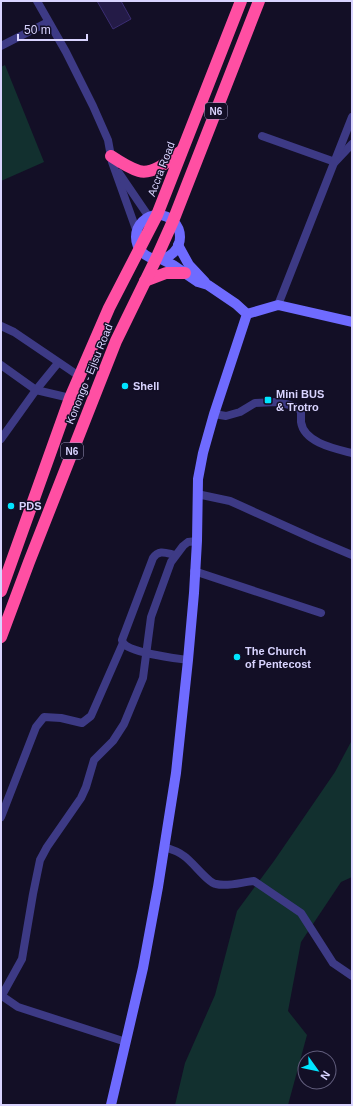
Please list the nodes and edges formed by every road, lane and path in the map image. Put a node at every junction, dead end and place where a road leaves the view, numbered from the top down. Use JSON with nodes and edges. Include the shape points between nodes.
{"nodes":[{"id":1,"x":37,"y":1,"type":"edge"},
{"id":2,"x":241,"y":1,"type":"edge"},
{"id":3,"x":259,"y":1,"type":"edge"},
{"id":4,"x":48,"y":22,"type":"junction"},
{"id":5,"x":1,"y":46,"type":"edge"},
{"id":6,"x":352,"y":117,"type":"edge"},
{"id":7,"x":262,"y":136,"type":"dead end"},
{"id":8,"x":352,"y":144,"type":"edge"},
{"id":9,"x":182,"y":150,"type":"junction"},
{"id":10,"x":112,"y":159,"type":"junction"},
{"id":11,"x":335,"y":162,"type":"junction"},
{"id":12,"x":153,"y":216,"type":"junction"},
{"id":13,"x":173,"y":222,"type":"junction"},
{"id":14,"x":137,"y":232,"type":"junction"},
{"id":15,"x":178,"y":245,"type":"junction"},
{"id":16,"x":140,"y":250,"type":"junction"},
{"id":17,"x":158,"y":259,"type":"junction"},
{"id":18,"x":185,"y":273,"type":"junction"},
{"id":19,"x":145,"y":281,"type":"junction"},
{"id":20,"x":208,"y":285,"type":"junction"},
{"id":21,"x":278,"y":305,"type":"junction"},
{"id":22,"x":247,"y":314,"type":"junction"},
{"id":23,"x":352,"y":322,"type":"edge"},
{"id":24,"x":1,"y":326,"type":"edge"},
{"id":25,"x":93,"y":342,"type":"joint"},
{"id":26,"x":58,"y":363,"type":"junction"},
{"id":27,"x":1,"y":365,"type":"edge"},
{"id":28,"x":79,"y":376,"type":"junction"},
{"id":29,"x":36,"y":390,"type":"junction"},
{"id":30,"x":70,"y":398,"type":"junction"},
{"id":31,"x":214,"y":414,"type":"junction"},
{"id":32,"x":1,"y":439,"type":"edge"},
{"id":33,"x":352,"y":453,"type":"edge"},
{"id":34,"x":197,"y":494,"type":"junction"},
{"id":35,"x":197,"y":541,"type":"junction"},
{"id":36,"x":175,"y":555,"type":"junction"},
{"id":37,"x":352,"y":555,"type":"edge"},
{"id":38,"x":194,"y":571,"type":"junction"},
{"id":39,"x":1,"y":591,"type":"edge"},
{"id":40,"x":321,"y":613,"type":"dead end"},
{"id":41,"x":1,"y":637,"type":"edge"},
{"id":42,"x":123,"y":643,"type":"junction"},
{"id":43,"x":146,"y":653,"type":"junction"},
{"id":44,"x":188,"y":660,"type":"junction"},
{"id":45,"x":1,"y":817,"type":"edge"},
{"id":46,"x":164,"y":847,"type":"junction"},
{"id":47,"x":352,"y":976,"type":"edge"},
{"id":48,"x":1,"y":996,"type":"edge"},
{"id":49,"x":126,"y":1042,"type":"junction"},
{"id":50,"x":111,"y":1105,"type":"edge"}],
"edges":[{"from":1,"to":4,"type":"street"},
{"from":2,"to":9,"type":"highway","name":"Accra Road","number":"N6"},
{"from":3,"to":13,"type":"highway","name":"Konongo - Ejisu Road","number":"N6"},
{"from":4,"to":5,"type":"street"},
{"from":4,"to":10,"type":"street","via":[[93,106],[108,140]]},
{"from":6,"to":11,"type":"street"},
{"from":7,"to":11,"type":"street"},
{"from":8,"to":11,"type":"street"},
{"from":9,"to":10,"type":"highway","via":[[157,169],[140,172]]},
{"from":9,"to":12,"type":"highway","name":"Accra Road","number":"N6"},
{"from":10,"to":12,"type":"street"},
{"from":10,"to":14,"type":"street"},
{"from":11,"to":21,"type":"street"},
{"from":12,"to":13,"type":"main road","via":[[163,216]]},
{"from":12,"to":14,"type":"main road","via":[[143,221]]},
{"from":12,"to":16,"type":"highway","name":"Accra Road","number":"N6"},
{"from":13,"to":15,"type":"main road","via":[[179,232]]},
{"from":13,"to":17,"type":"highway","name":"Konongo - Ejisu Road","number":"N6"},
{"from":14,"to":16,"type":"main road","via":[[136,240]]},
{"from":15,"to":17,"type":"main road","name":"Konongo - Ejisu Road","via":[[171,254]]},
{"from":15,"to":20,"type":"main road","via":[[189,265]]},
{"from":16,"to":17,"type":"main road","via":[[146,256]]},
{"from":16,"to":25,"type":"highway","name":"Accra Road","number":"N6"},
{"from":17,"to":18,"type":"main road"},
{"from":17,"to":19,"type":"highway","name":"Konongo - Ejisu Road","number":"N6"},
{"from":18,"to":19,"type":"highway","via":[[166,273]]},
{"from":18,"to":20,"type":"main road"},
{"from":19,"to":41,"type":"highway","name":"Konongo - Ejisu Road","number":"N6","via":[[116,341]]},
{"from":20,"to":22,"type":"main road"},
{"from":21,"to":22,"type":"main road"},
{"from":21,"to":23,"type":"main road"},
{"from":22,"to":31,"type":"main road"},
{"from":24,"to":26,"type":"street","via":[[14,332]]},
{"from":25,"to":28,"type":"highway","name":"Konongo - Ejisu Road","number":"N6"},
{"from":26,"to":28,"type":"street"},
{"from":26,"to":29,"type":"street"},
{"from":27,"to":29,"type":"street"},
{"from":28,"to":30,"type":"highway","name":"Konongo - Ejisu Road","number":"N6"},
{"from":29,"to":30,"type":"street"},
{"from":29,"to":32,"type":"street"},
{"from":30,"to":39,"type":"highway","name":"Konongo - Ejisu Road","number":"N6"},
{"from":31,"to":33,"type":"street","via":[[226,416],[240,412],[255,403],[276,402],[290,405],[301,410],[301,424],[315,441],[327,447]]},
{"from":31,"to":34,"type":"main road","via":[[203,453]]},
{"from":34,"to":35,"type":"main road"},
{"from":34,"to":37,"type":"street","via":[[230,501]]},
{"from":35,"to":36,"type":"street","via":[[188,542]]},
{"from":35,"to":38,"type":"main road"},
{"from":36,"to":42,"type":"street","via":[[159,552],[153,558]]},
{"from":36,"to":43,"type":"street","via":[[151,617]]},
{"from":38,"to":40,"type":"street"},
{"from":38,"to":44,"type":"main road"},
{"from":42,"to":43,"type":"street"},
{"from":42,"to":45,"type":"street","via":[[91,716],[82,723],[44,717],[36,727]]},
{"from":43,"to":44,"type":"street"},
{"from":43,"to":48,"type":"street","via":[[143,678],[124,724],[113,741],[94,760],[81,798],[40,860],[22,959]]},
{"from":44,"to":46,"type":"main road","via":[[176,773]]},
{"from":46,"to":47,"type":"street","via":[[182,854],[215,884],[254,881],[301,913],[333,963]]},
{"from":46,"to":49,"type":"main road","via":[[143,968]]},
{"from":48,"to":49,"type":"street","via":[[18,1007]]},
{"from":49,"to":50,"type":"main road"}]}
